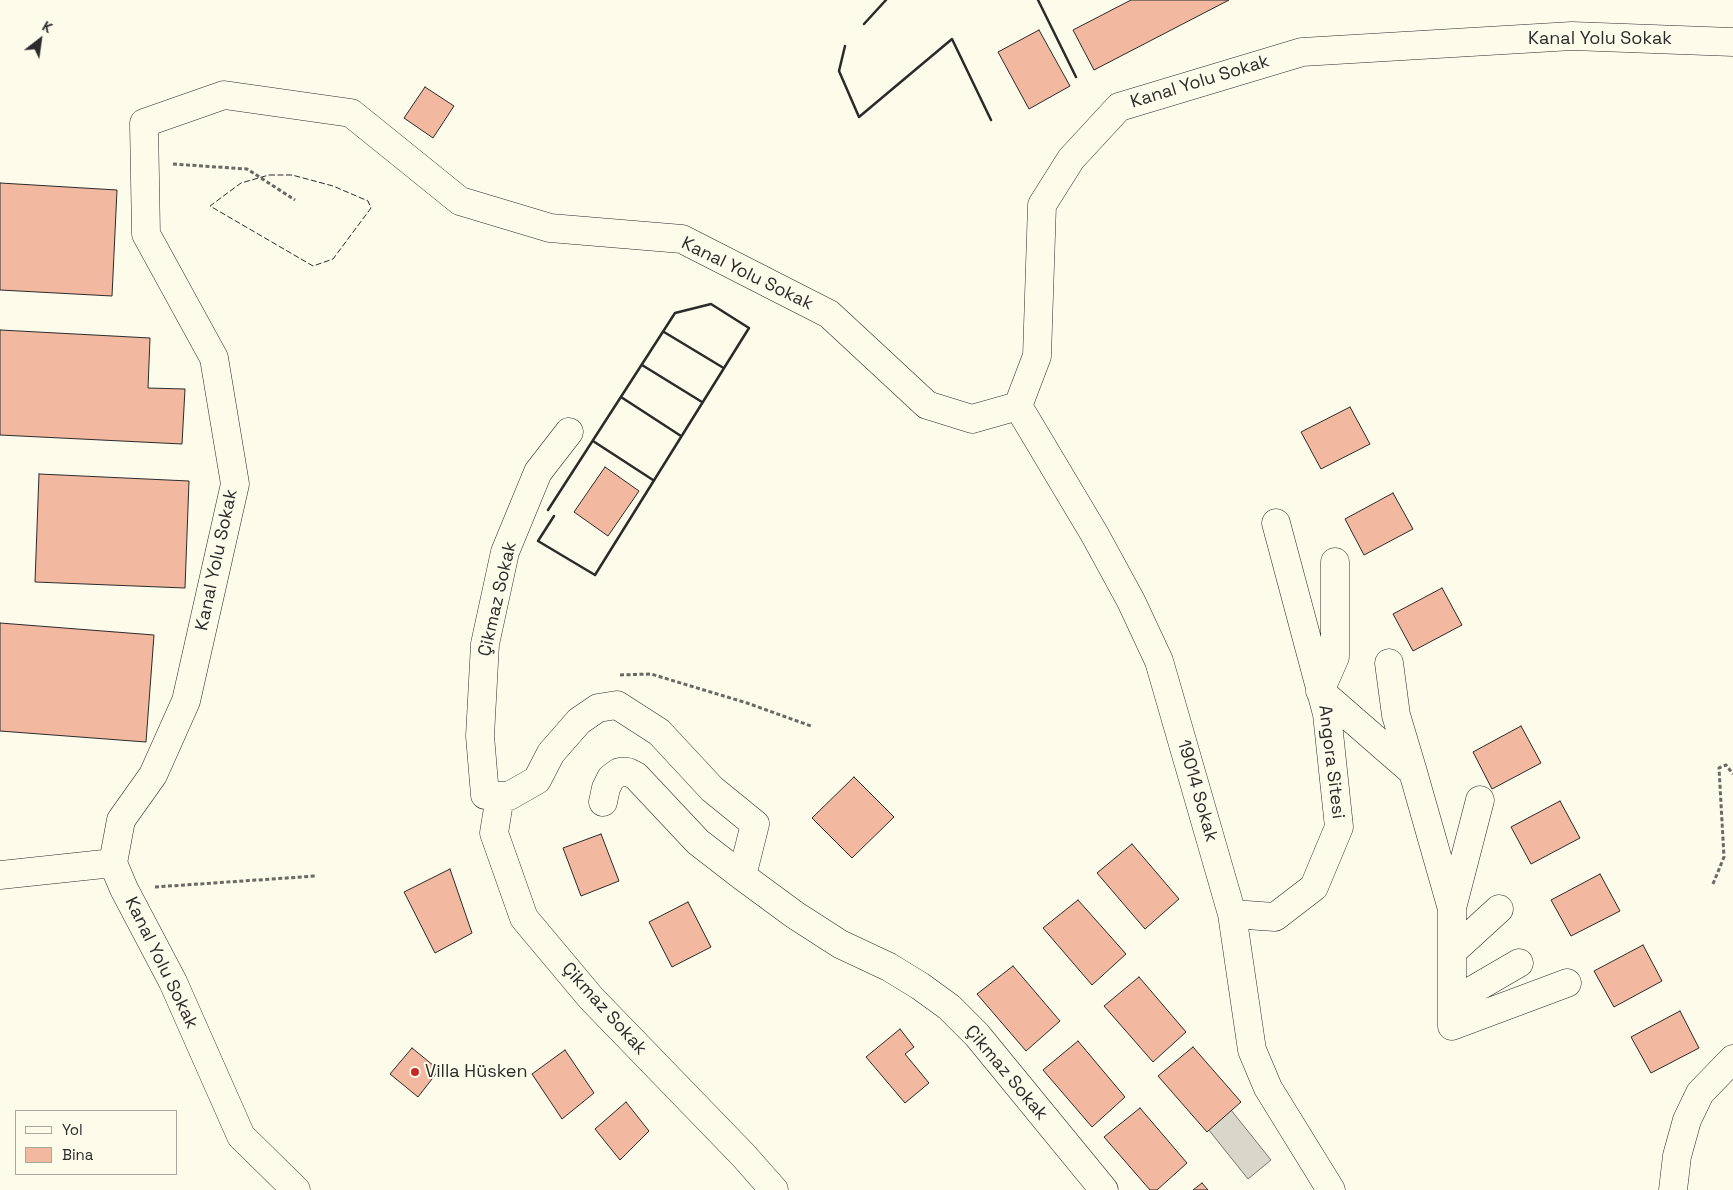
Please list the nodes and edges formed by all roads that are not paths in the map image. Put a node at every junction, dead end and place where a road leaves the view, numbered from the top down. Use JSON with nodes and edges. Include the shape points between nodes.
{"nodes":[{"id":1,"x":1733,"y":42,"type":"edge"},
{"id":2,"x":1018,"y":406,"type":"junction"},
{"id":3,"x":569,"y":432,"type":"dead end"},
{"id":4,"x":1276,"y":524,"type":"dead end"},
{"id":5,"x":1335,"y":562,"type":"dead end"},
{"id":6,"x":1389,"y":663,"type":"dead end"},
{"id":7,"x":1320,"y":691,"type":"junction"},
{"id":8,"x":1414,"y":772,"type":"junction"},
{"id":9,"x":500,"y":796,"type":"junction"},
{"id":10,"x":1480,"y":800,"type":"dead end"},
{"id":11,"x":603,"y":802,"type":"dead end"},
{"id":12,"x":113,"y":862,"type":"junction"},
{"id":13,"x":0,"y":875,"type":"edge"},
{"id":14,"x":742,"y":876,"type":"junction"},
{"id":15,"x":1452,"y":909,"type":"junction"},
{"id":16,"x":1500,"y":909,"type":"dead end"},
{"id":17,"x":1232,"y":914,"type":"junction"},
{"id":18,"x":1452,"y":952,"type":"junction"},
{"id":19,"x":1519,"y":963,"type":"dead end"},
{"id":20,"x":1567,"y":983,"type":"dead end"},
{"id":21,"x":1452,"y":1014,"type":"junction"},
{"id":22,"x":1733,"y":1059,"type":"edge"},
{"id":23,"x":296,"y":1190,"type":"edge"},
{"id":24,"x":774,"y":1190,"type":"edge"},
{"id":25,"x":1104,"y":1190,"type":"edge"},
{"id":26,"x":1331,"y":1190,"type":"edge"},
{"id":27,"x":1673,"y":1190,"type":"edge"}],
"edges":[{"from":1,"to":2,"type":"street","name":"Kanal Yolu Sokak","via":[[1572,36],[1302,52],[1119,107],[1071,159],[1042,205],[1037,356]]},
{"from":2,"to":12,"type":"street","name":"Kanal Yolu Sokak","via":[[972,419],[926,405],[829,314],[682,239],[550,228],[460,201],[351,113],[224,95],[144,123],[146,234],[214,358],[235,484],[186,701],[152,775],[121,820]]},
{"from":2,"to":17,"type":"street","name":"19014 Sokak","via":[[1095,535],[1159,661]]},
{"from":3,"to":9,"type":"street","name":"Çikmaz Sokak","via":[[538,472],[505,552],[485,644],[480,736],[485,796]]},
{"from":4,"to":7,"type":"street","name":"Angora Sitesi"},
{"from":5,"to":7,"type":"street","name":"Angora Sitesi","via":[[1335,657]]},
{"from":6,"to":8,"type":"street","via":[[1396,715]]},
{"from":7,"to":8,"type":"street","name":"Angora Sitesi"},
{"from":7,"to":17,"type":"street","name":"Angora Sitesi","via":[[1327,714],[1340,827],[1314,887],[1275,917]]},
{"from":8,"to":15,"type":"street"},
{"from":9,"to":14,"type":"street","via":[[509,796],[537,780],[551,753],[579,721],[598,708],[617,704],[659,732],[712,789],[756,824]]},
{"from":9,"to":24,"type":"street","name":"Çikmaz Sokak","via":[[494,833],[524,918],[591,998]]},
{"from":10,"to":15,"type":"street"},
{"from":11,"to":14,"type":"street","name":"Çikmaz Sokak","via":[[611,778],[619,772],[636,776],[698,842]]},
{"from":12,"to":13,"type":"street"},
{"from":12,"to":23,"type":"street","name":"Kanal Yolu Sokak","via":[[173,982],[241,1136]]},
{"from":14,"to":25,"type":"street","name":"Çikmaz Sokak","via":[[840,944],[889,967],[949,1008],[977,1035]]},
{"from":15,"to":18,"type":"street"},
{"from":16,"to":18,"type":"street"},
{"from":17,"to":26,"type":"street","name":"19014 Sokak","via":[[1252,1050],[1268,1088]]},
{"from":18,"to":21,"type":"street"},
{"from":19,"to":21,"type":"street"},
{"from":20,"to":21,"type":"street"},
{"from":22,"to":27,"type":"street","via":[[1700,1093],[1687,1120],[1676,1156]]}]}
